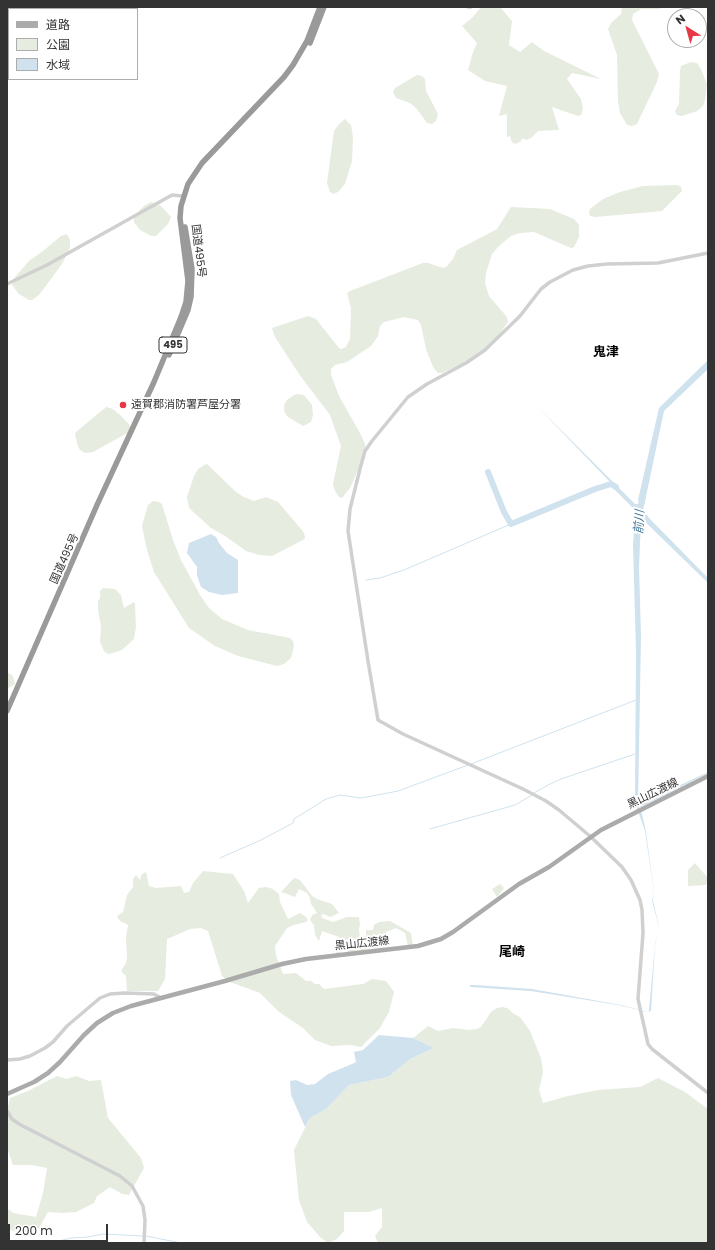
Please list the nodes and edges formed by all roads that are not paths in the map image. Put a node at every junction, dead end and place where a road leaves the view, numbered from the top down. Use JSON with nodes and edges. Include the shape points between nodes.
{"nodes":[{"id":1,"x":320,"y":7,"type":"edge"},
{"id":2,"x":324,"y":7,"type":"edge"},
{"id":3,"x":184,"y":196,"type":"junction"},
{"id":4,"x":708,"y":253,"type":"edge"},
{"id":5,"x":7,"y":284,"type":"edge"},
{"id":6,"x":12,"y":700,"type":"junction"},
{"id":7,"x":7,"y":711,"type":"edge"},
{"id":8,"x":708,"y":776,"type":"edge"},
{"id":9,"x":591,"y":837,"type":"junction"},
{"id":10,"x":161,"y":998,"type":"junction"},
{"id":11,"x":7,"y":1060,"type":"edge"},
{"id":12,"x":708,"y":1093,"type":"edge"},
{"id":13,"x":7,"y":1094,"type":"edge"},
{"id":14,"x":7,"y":1111,"type":"edge"},
{"id":15,"x":144,"y":1243,"type":"edge"}],
"edges":[{"from":1,"to":3,"type":"highway","name":"国道495号","number":"495","via":[[307,41],[293,65],[202,162],[188,184]]},
{"from":2,"to":6,"type":"highway","name":"国道495号","number":"495","via":[[299,63],[205,164],[187,195],[184,222],[192,282],[188,310],[19,690]]},
{"from":3,"to":5,"type":"street","via":[[172,195],[47,265]]},
{"from":3,"to":6,"type":"highway","name":"国道495号","number":"495","via":[[180,218],[188,281],[186,302],[154,382],[63,580]]},
{"from":4,"to":9,"type":"street","via":[[658,263],[588,266],[573,270],[550,282],[485,350],[408,397],[366,451],[350,509],[349,545],[378,720],[402,734],[546,801]]},
{"from":6,"to":7,"type":"highway","name":"国道495号","number":"495"},
{"from":8,"to":9,"type":"main road","name":"黒山広渡線","via":[[615,822]]},
{"from":9,"to":10,"type":"main road","name":"黒山広渡線","via":[[550,867],[519,884],[453,932],[429,944],[295,961]]},
{"from":9,"to":12,"type":"street","via":[[622,866],[640,900],[643,919],[638,999],[650,1047]]},
{"from":10,"to":11,"type":"street","via":[[154,994],[125,993],[100,998],[45,1048],[30,1056]]},
{"from":10,"to":13,"type":"main road","name":"黒山広渡線","via":[[131,1006],[106,1017],[92,1027],[48,1073]]},
{"from":14,"to":15,"type":"street","via":[[19,1124],[120,1176],[132,1186],[143,1206]]}]}
